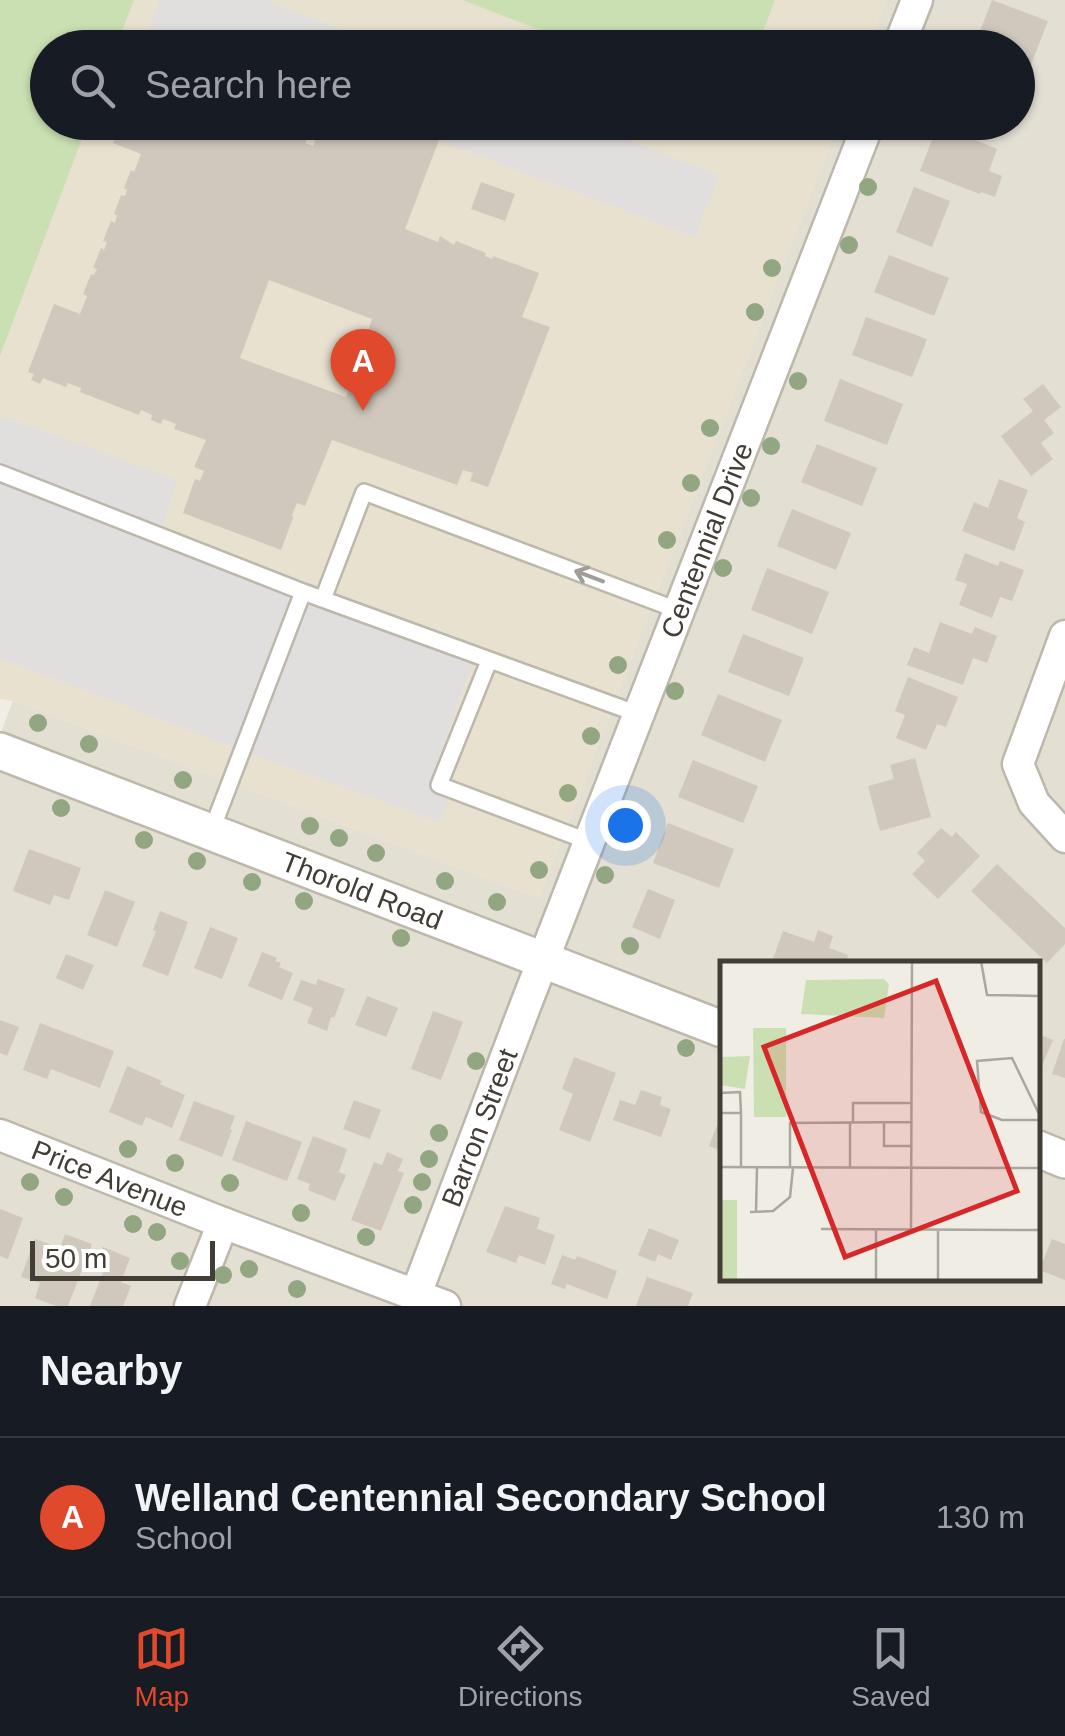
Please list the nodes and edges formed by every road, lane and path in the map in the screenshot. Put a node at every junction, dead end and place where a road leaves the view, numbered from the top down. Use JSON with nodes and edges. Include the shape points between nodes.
{"nodes":[{"id":1,"x":917,"y":0,"type":"edge"},
{"id":2,"x":905,"y":30,"type":"edge"},
{"id":3,"x":862,"y":140,"type":"edge"},
{"id":4,"x":0,"y":473,"type":"edge"},
{"id":5,"x":303,"y":592,"type":"junction"},
{"id":6,"x":322,"y":599,"type":"junction"},
{"id":7,"x":680,"y":610,"type":"junction"},
{"id":8,"x":1065,"y":636,"type":"edge"},
{"id":9,"x":490,"y":661,"type":"junction"},
{"id":10,"x":638,"y":714,"type":"junction"},
{"id":11,"x":0,"y":751,"type":"edge"},
{"id":12,"x":211,"y":832,"type":"junction"},
{"id":13,"x":1065,"y":837,"type":"edge"},
{"id":14,"x":590,"y":842,"type":"junction"},
{"id":15,"x":544,"y":960,"type":"junction"},
{"id":16,"x":720,"y":1028,"type":"edge"},
{"id":17,"x":0,"y":1135,"type":"edge"},
{"id":18,"x":1040,"y":1150,"type":"edge"},
{"id":19,"x":1065,"y":1160,"type":"edge"},
{"id":20,"x":223,"y":1223,"type":"junction"},
{"id":21,"x":416,"y":1294,"type":"junction"},
{"id":22,"x":190,"y":1306,"type":"edge"},
{"id":23,"x":445,"y":1306,"type":"edge"}],
"edges":[{"from":1,"to":2,"type":"street"},
{"from":3,"to":7,"type":"street","name":"Centennial Drive"},
{"from":4,"to":5,"type":"lane"},
{"from":5,"to":6,"type":"lane"},
{"from":5,"to":12,"type":"lane"},
{"from":7,"to":6,"type":"lane","one_way":true,"via":[[364,492]]},
{"from":6,"to":9,"type":"lane"},
{"from":7,"to":10,"type":"street","name":"Centennial Drive"},
{"from":8,"to":13,"type":"street","via":[[1018,764],[1034,803]]},
{"from":9,"to":10,"type":"lane"},
{"from":9,"to":14,"type":"lane","via":[[440,784]]},
{"from":10,"to":14,"type":"street","name":"Centennial Drive"},
{"from":11,"to":12,"type":"street","name":"Thorold Road"},
{"from":12,"to":15,"type":"street","name":"Thorold Road"},
{"from":14,"to":15,"type":"street","name":"Centennial Drive"},
{"from":15,"to":16,"type":"street","name":"Thorold Road"},
{"from":15,"to":21,"type":"street","name":"Barron Street"},
{"from":17,"to":20,"type":"street","name":"Price Avenue"},
{"from":18,"to":19,"type":"street"},
{"from":20,"to":21,"type":"street","name":"Price Avenue"},
{"from":20,"to":22,"type":"street"},
{"from":21,"to":23,"type":"street","name":"Price Avenue"}]}
